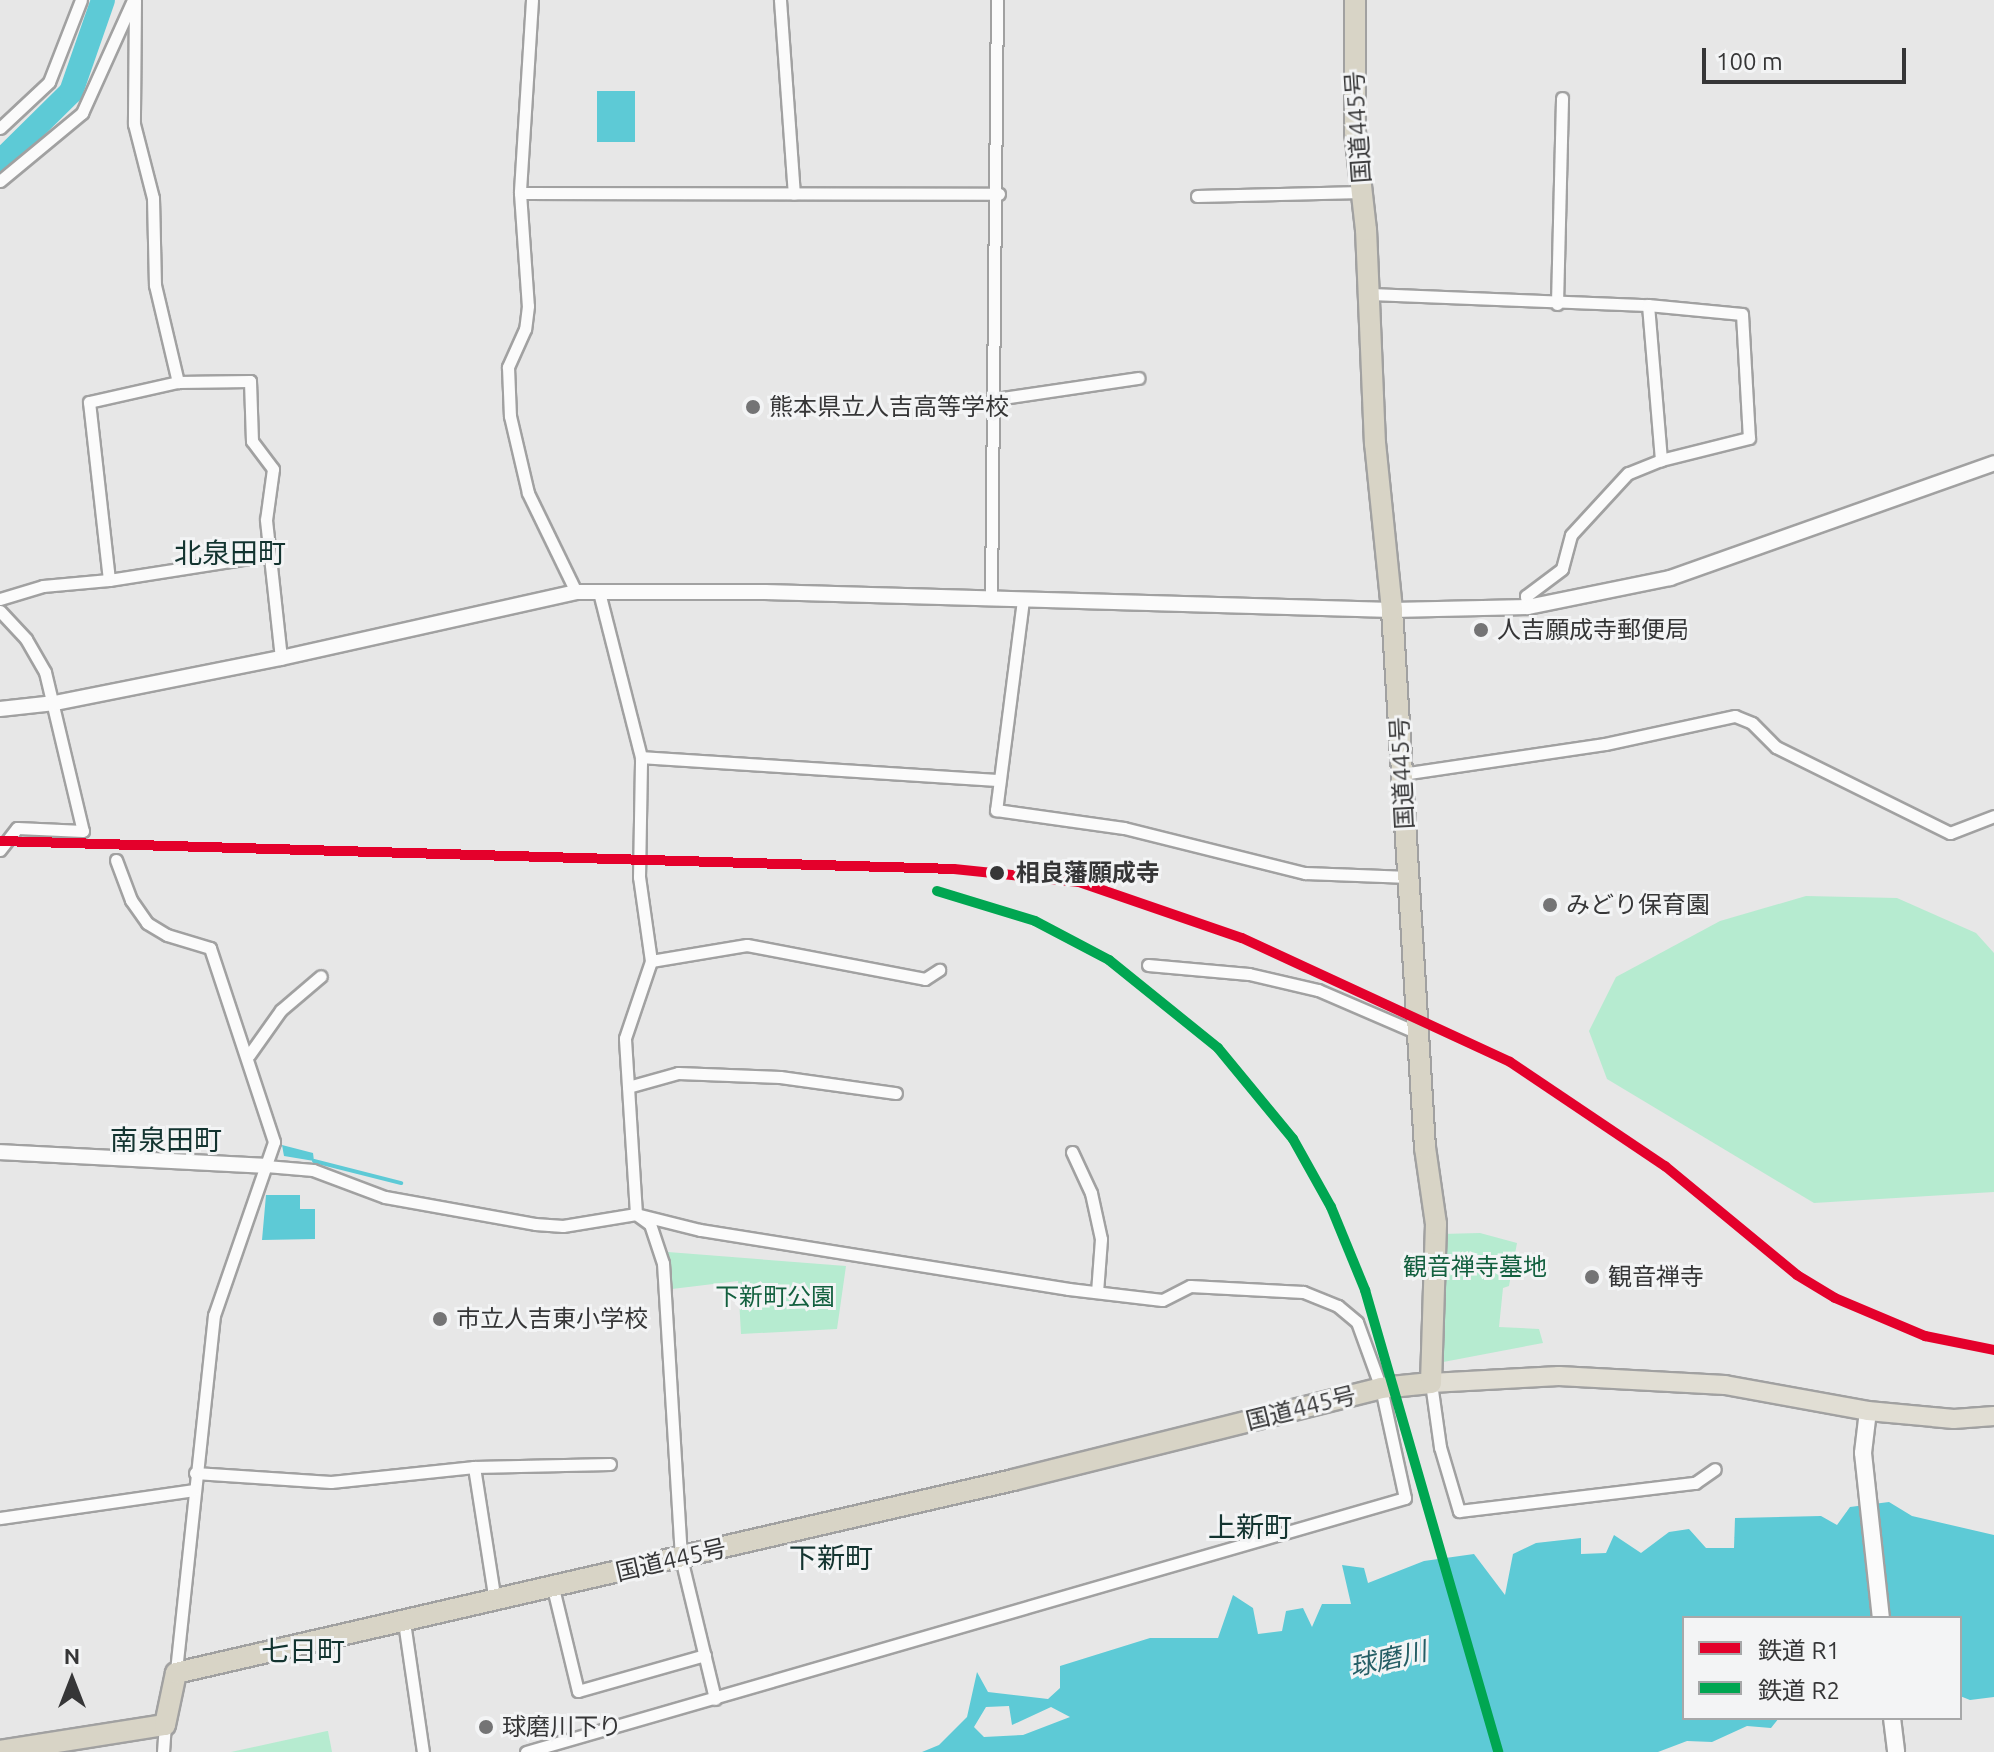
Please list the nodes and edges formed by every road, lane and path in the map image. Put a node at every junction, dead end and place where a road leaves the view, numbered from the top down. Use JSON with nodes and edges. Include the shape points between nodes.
{"nodes":[{"id":1,"x":81,"y":0,"type":"edge"},
{"id":2,"x":134,"y":0,"type":"edge"},
{"id":3,"x":532,"y":0,"type":"edge"},
{"id":4,"x":780,"y":0,"type":"edge"},
{"id":5,"x":997,"y":0,"type":"edge"},
{"id":6,"x":1355,"y":0,"type":"edge"},
{"id":7,"x":1562,"y":98,"type":"dead end"},
{"id":8,"x":0,"y":128,"type":"edge"},
{"id":9,"x":0,"y":181,"type":"edge"},
{"id":10,"x":1362,"y":192,"type":"junction"},
{"id":11,"x":520,"y":193,"type":"junction"},
{"id":12,"x":794,"y":193,"type":"junction"},
{"id":13,"x":999,"y":194,"type":"junction"},
{"id":14,"x":1197,"y":196,"type":"dead end"},
{"id":15,"x":1370,"y":294,"type":"junction"},
{"id":16,"x":1557,"y":304,"type":"junction"},
{"id":17,"x":1648,"y":305,"type":"junction"},
{"id":18,"x":1138,"y":378,"type":"dead end"},
{"id":19,"x":178,"y":382,"type":"junction"},
{"id":20,"x":996,"y":399,"type":"junction"},
{"id":21,"x":1661,"y":460,"type":"junction"},
{"id":22,"x":1994,"y":463,"type":"edge"},
{"id":23,"x":268,"y":555,"type":"junction"},
{"id":24,"x":109,"y":580,"type":"junction"},
{"id":25,"x":576,"y":592,"type":"junction"},
{"id":26,"x":599,"y":592,"type":"junction"},
{"id":27,"x":0,"y":599,"type":"edge"},
{"id":28,"x":991,"y":599,"type":"junction"},
{"id":29,"x":1023,"y":600,"type":"junction"},
{"id":30,"x":1528,"y":607,"type":"junction"},
{"id":31,"x":1392,"y":610,"type":"junction"},
{"id":32,"x":0,"y":611,"type":"edge"},
{"id":33,"x":281,"y":658,"type":"junction"},
{"id":34,"x":55,"y":703,"type":"junction"},
{"id":35,"x":0,"y":709,"type":"edge"},
{"id":36,"x":641,"y":757,"type":"junction"},
{"id":37,"x":1402,"y":774,"type":"junction"},
{"id":38,"x":999,"y":780,"type":"junction"},
{"id":39,"x":1994,"y":816,"type":"edge"},
{"id":40,"x":0,"y":850,"type":"edge"},
{"id":41,"x":116,"y":860,"type":"dead end"},
{"id":42,"x":1409,"y":877,"type":"junction"},
{"id":43,"x":651,"y":961,"type":"junction"},
{"id":44,"x":1148,"y":965,"type":"dead end"},
{"id":45,"x":939,"y":970,"type":"dead end"},
{"id":46,"x":321,"y":976,"type":"dead end"},
{"id":47,"x":1420,"y":1034,"type":"junction"},
{"id":48,"x":249,"y":1055,"type":"junction"},
{"id":49,"x":628,"y":1087,"type":"junction"},
{"id":50,"x":896,"y":1093,"type":"dead end"},
{"id":51,"x":0,"y":1152,"type":"edge"},
{"id":52,"x":1072,"y":1152,"type":"dead end"},
{"id":53,"x":266,"y":1166,"type":"junction"},
{"id":54,"x":636,"y":1214,"type":"junction"},
{"id":55,"x":1097,"y":1292,"type":"junction"},
{"id":56,"x":1431,"y":1383,"type":"junction"},
{"id":57,"x":1381,"y":1388,"type":"junction"},
{"id":58,"x":1868,"y":1411,"type":"junction"},
{"id":59,"x":1994,"y":1416,"type":"edge"},
{"id":60,"x":610,"y":1464,"type":"dead end"},
{"id":61,"x":474,"y":1467,"type":"junction"},
{"id":62,"x":1715,"y":1469,"type":"dead end"},
{"id":63,"x":195,"y":1473,"type":"junction"},
{"id":64,"x":194,"y":1490,"type":"junction"},
{"id":65,"x":0,"y":1518,"type":"edge"},
{"id":66,"x":681,"y":1558,"type":"junction"},
{"id":67,"x":553,"y":1588,"type":"junction"},
{"id":68,"x":495,"y":1601,"type":"junction"},
{"id":69,"x":1881,"y":1616,"type":"edge"},
{"id":70,"x":404,"y":1622,"type":"junction"},
{"id":71,"x":705,"y":1655,"type":"junction"},
{"id":72,"x":176,"y":1673,"type":"junction"},
{"id":73,"x":715,"y":1699,"type":"junction"},
{"id":74,"x":1892,"y":1720,"type":"edge"},
{"id":75,"x":165,"y":1725,"type":"junction"},
{"id":76,"x":0,"y":1751,"type":"edge"},
{"id":77,"x":163,"y":1752,"type":"edge"},
{"id":78,"x":423,"y":1752,"type":"edge"},
{"id":79,"x":526,"y":1752,"type":"edge"},
{"id":80,"x":1896,"y":1752,"type":"edge"}],
"edges":[{"from":1,"to":8,"type":"street","via":[[49,82]]},
{"from":2,"to":9,"type":"street","via":[[82,113]]},
{"from":2,"to":19,"type":"street","via":[[134,124],[153,198],[155,285]]},
{"from":3,"to":11,"type":"street"},
{"from":4,"to":12,"type":"street"},
{"from":5,"to":13,"type":"street"},
{"from":6,"to":10,"type":"highway","name":"国道445号","via":[[1355,132]]},
{"from":7,"to":16,"type":"street"},
{"from":10,"to":14,"type":"street"},
{"from":10,"to":15,"type":"highway","name":"国道445号"},
{"from":11,"to":12,"type":"street"},
{"from":11,"to":25,"type":"street","via":[[528,306],[525,329],[508,367],[510,416],[528,493]]},
{"from":12,"to":13,"type":"street"},
{"from":13,"to":20,"type":"street"},
{"from":15,"to":16,"type":"street"},
{"from":15,"to":31,"type":"highway","name":"国道445号","via":[[1375,444]]},
{"from":16,"to":17,"type":"street"},
{"from":17,"to":21,"type":"street"},
{"from":17,"to":21,"type":"street","via":[[1742,314],[1749,438]]},
{"from":18,"to":20,"type":"street"},
{"from":19,"to":23,"type":"street","via":[[250,381],[252,441],[273,469],[266,520]]},
{"from":19,"to":24,"type":"street","via":[[89,402]]},
{"from":20,"to":28,"type":"street"},
{"from":21,"to":30,"type":"street","via":[[1628,473],[1571,535],[1562,569],[1526,596]]},
{"from":22,"to":30,"type":"street","via":[[1670,578]]},
{"from":23,"to":24,"type":"street"},
{"from":23,"to":33,"type":"street"},
{"from":24,"to":27,"type":"street","via":[[43,586]]},
{"from":25,"to":26,"type":"street"},
{"from":25,"to":33,"type":"street"},
{"from":26,"to":28,"type":"street"},
{"from":26,"to":36,"type":"street"},
{"from":28,"to":29,"type":"street"},
{"from":29,"to":31,"type":"street"},
{"from":29,"to":38,"type":"street"},
{"from":30,"to":31,"type":"street"},
{"from":31,"to":37,"type":"highway","name":"国道445号"},
{"from":32,"to":34,"type":"street","via":[[38,656]]},
{"from":33,"to":34,"type":"street"},
{"from":34,"to":35,"type":"street"},
{"from":34,"to":40,"type":"street","via":[[83,831],[17,828]]},
{"from":36,"to":38,"type":"street"},
{"from":36,"to":43,"type":"street","via":[[639,877]]},
{"from":37,"to":39,"type":"street","via":[[1605,744],[1735,716],[1752,723],[1776,747],[1950,833]]},
{"from":37,"to":42,"type":"highway","name":"国道445号"},
{"from":38,"to":42,"type":"street","via":[[996,810],[1124,828],[1305,873]]},
{"from":41,"to":48,"type":"street","via":[[131,900],[147,923],[210,948]]},
{"from":42,"to":47,"type":"highway","name":"国道445号"},
{"from":43,"to":45,"type":"street","via":[[747,945],[925,979]]},
{"from":43,"to":49,"type":"street","via":[[625,1038]]},
{"from":44,"to":47,"type":"street","via":[[1249,974],[1318,990]]},
{"from":46,"to":48,"type":"street","via":[[281,1010]]},
{"from":47,"to":56,"type":"highway","name":"国道445号","via":[[1425,1148],[1436,1224]]},
{"from":48,"to":53,"type":"street","via":[[274,1142]]},
{"from":49,"to":50,"type":"street","via":[[678,1073],[780,1077]]},
{"from":49,"to":54,"type":"street"},
{"from":51,"to":53,"type":"street"},
{"from":52,"to":55,"type":"street","via":[[1091,1193],[1101,1239]]},
{"from":53,"to":54,"type":"street","via":[[313,1170],[385,1197],[535,1224],[563,1226]]},
{"from":53,"to":63,"type":"street","via":[[214,1315]]},
{"from":54,"to":55,"type":"street","via":[[700,1230]]},
{"from":54,"to":66,"type":"street","via":[[650,1224],[663,1263]]},
{"from":55,"to":57,"type":"street","via":[[1162,1300],[1190,1286],[1303,1292],[1338,1306],[1357,1322]]},
{"from":56,"to":57,"type":"highway","name":"国道445号"},
{"from":56,"to":58,"type":"main road","via":[[1559,1376],[1725,1385]]},
{"from":56,"to":62,"type":"street","via":[[1440,1447],[1459,1511],[1695,1483]]},
{"from":57,"to":66,"type":"highway","name":"国道445号"},
{"from":57,"to":73,"type":"street","via":[[1405,1498]]},
{"from":58,"to":59,"type":"main road","via":[[1954,1419]]},
{"from":58,"to":69,"type":"main road","via":[[1863,1453]]},
{"from":60,"to":61,"type":"street"},
{"from":61,"to":63,"type":"street","via":[[331,1482]]},
{"from":61,"to":68,"type":"street"},
{"from":63,"to":64,"type":"street"},
{"from":64,"to":65,"type":"street"},
{"from":64,"to":72,"type":"street"},
{"from":66,"to":67,"type":"highway","name":"国道445号"},
{"from":66,"to":71,"type":"street"},
{"from":67,"to":68,"type":"highway","name":"国道445号"},
{"from":67,"to":71,"type":"street","via":[[578,1691]]},
{"from":68,"to":70,"type":"highway","name":"国道445号"},
{"from":70,"to":72,"type":"highway","name":"国道445号"},
{"from":70,"to":78,"type":"street"},
{"from":71,"to":73,"type":"street"},
{"from":72,"to":75,"type":"highway"},
{"from":73,"to":79,"type":"street"},
{"from":74,"to":80,"type":"main road"},
{"from":75,"to":76,"type":"highway"},
{"from":75,"to":77,"type":"street"}]}
